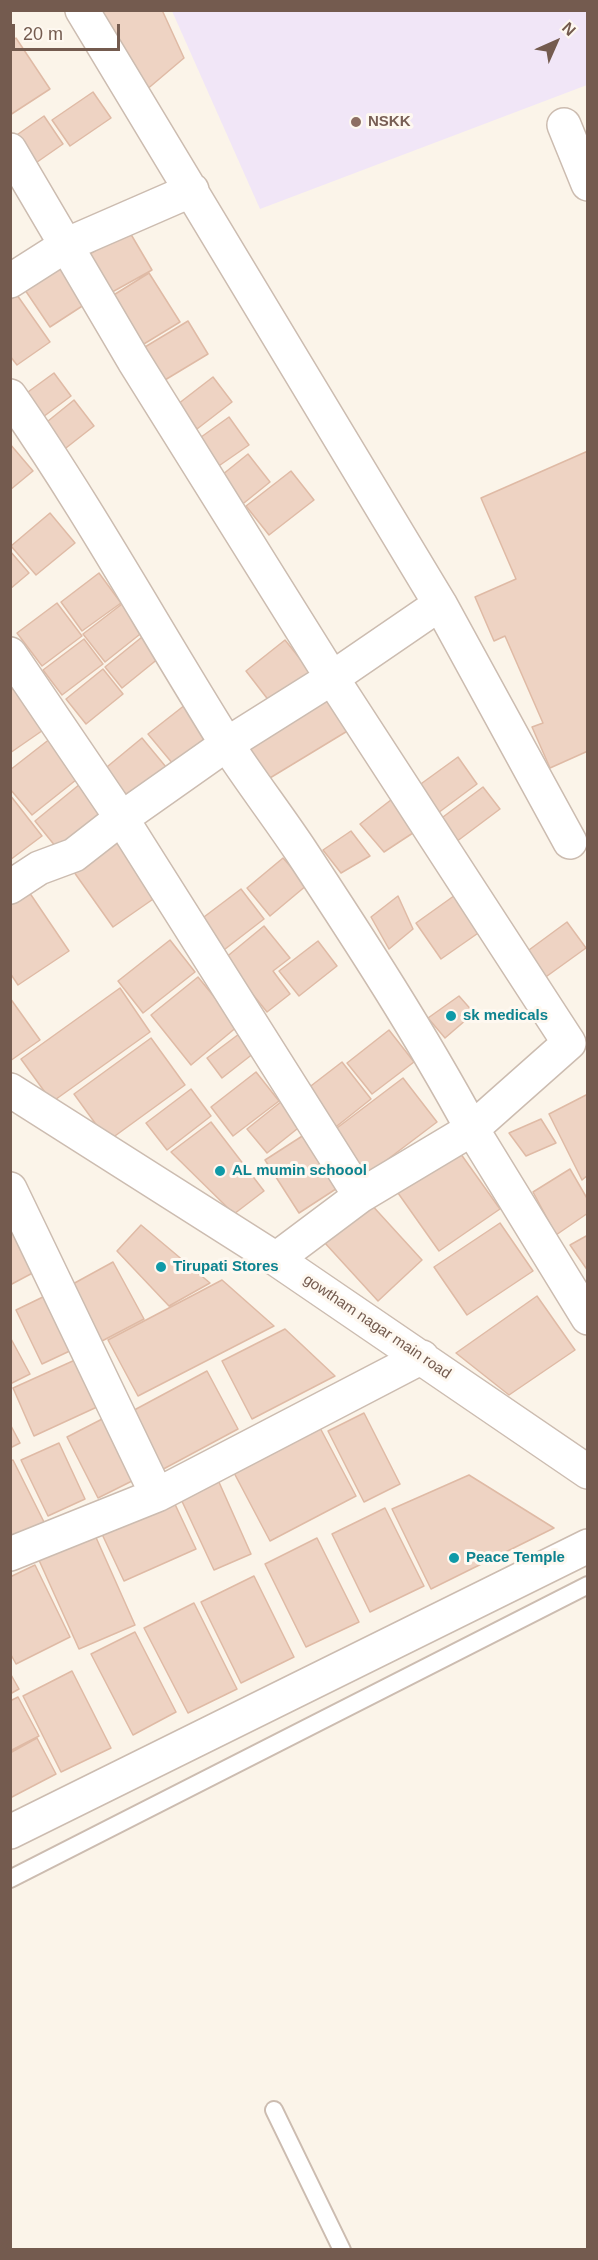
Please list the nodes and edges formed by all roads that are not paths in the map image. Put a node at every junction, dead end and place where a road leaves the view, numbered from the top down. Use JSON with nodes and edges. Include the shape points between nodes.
{"nodes":[{"id":1,"x":82,"y":10,"type":"edge"},
{"id":2,"x":577,"y":123,"type":"edge"},
{"id":3,"x":10,"y":150,"type":"edge"},
{"id":4,"x":588,"y":184,"type":"edge"},
{"id":5,"x":192,"y":190,"type":"junction"},
{"id":6,"x":68,"y":244,"type":"junction"},
{"id":7,"x":10,"y":281,"type":"edge"},
{"id":8,"x":10,"y":396,"type":"edge"},
{"id":9,"x":440,"y":604,"type":"junction"},
{"id":10,"x":10,"y":654,"type":"edge"},
{"id":11,"x":332,"y":678,"type":"junction"},
{"id":12,"x":227,"y":744,"type":"junction"},
{"id":13,"x":122,"y":819,"type":"junction"},
{"id":14,"x":570,"y":842,"type":"dead end"},
{"id":15,"x":10,"y":887,"type":"edge"},
{"id":16,"x":10,"y":1090,"type":"edge"},
{"id":17,"x":472,"y":1129,"type":"junction"},
{"id":18,"x":10,"y":1189,"type":"edge"},
{"id":19,"x":360,"y":1196,"type":"junction"},
{"id":20,"x":276,"y":1259,"type":"junction"},
{"id":21,"x":588,"y":1318,"type":"edge"},
{"id":22,"x":422,"y":1357,"type":"junction"},
{"id":23,"x":588,"y":1472,"type":"edge"},
{"id":24,"x":157,"y":1495,"type":"junction"},
{"id":25,"x":588,"y":1545,"type":"edge"},
{"id":26,"x":10,"y":1554,"type":"edge"},
{"id":27,"x":588,"y":1585,"type":"edge"},
{"id":28,"x":10,"y":1832,"type":"edge"},
{"id":29,"x":10,"y":1879,"type":"edge"},
{"id":30,"x":274,"y":2110,"type":"dead end"},
{"id":31,"x":342,"y":2250,"type":"edge"}],
"edges":[{"from":1,"to":5,"type":"street"},
{"from":2,"to":4,"type":"street"},
{"from":3,"to":6,"type":"street"},
{"from":5,"to":6,"type":"street"},
{"from":5,"to":9,"type":"street"},
{"from":6,"to":7,"type":"street"},
{"from":6,"to":11,"type":"street","via":[[134,361]]},
{"from":8,"to":12,"type":"street"},
{"from":9,"to":11,"type":"street"},
{"from":9,"to":14,"type":"street"},
{"from":10,"to":13,"type":"street"},
{"from":11,"to":12,"type":"street"},
{"from":11,"to":17,"type":"street","via":[[569,1043]]},
{"from":12,"to":13,"type":"street"},
{"from":12,"to":17,"type":"street","via":[[404,1011]]},
{"from":13,"to":15,"type":"street","via":[[74,855],[39,868]]},
{"from":13,"to":19,"type":"street"},
{"from":16,"to":20,"type":"street","name":"gowtham nagar main road"},
{"from":17,"to":19,"type":"street"},
{"from":17,"to":21,"type":"street"},
{"from":18,"to":24,"type":"street"},
{"from":19,"to":20,"type":"street"},
{"from":20,"to":22,"type":"street","name":"gowtham nagar main road"},
{"from":22,"to":23,"type":"street","name":"gowtham nagar main road"},
{"from":22,"to":24,"type":"street"},
{"from":24,"to":26,"type":"street"},
{"from":25,"to":28,"type":"street"},
{"from":27,"to":29,"type":"lane"},
{"from":30,"to":31,"type":"lane"}]}
